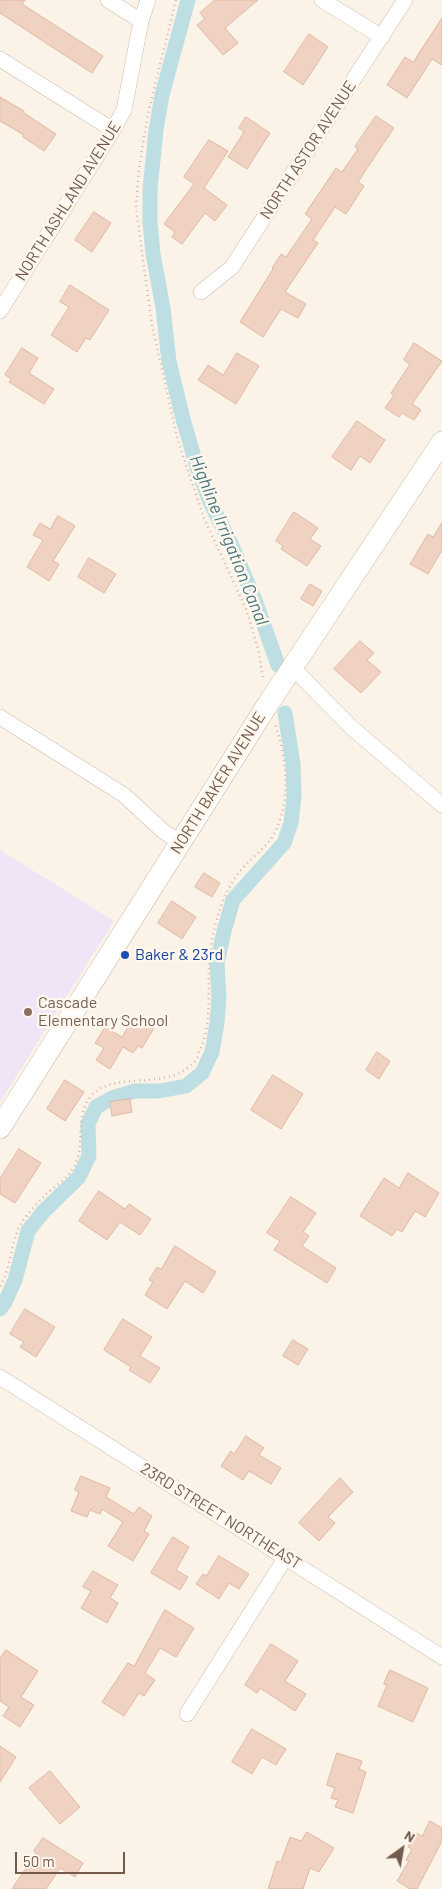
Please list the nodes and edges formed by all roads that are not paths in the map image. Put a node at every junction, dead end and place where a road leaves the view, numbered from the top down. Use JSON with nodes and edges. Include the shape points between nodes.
{"nodes":[{"id":1,"x":108,"y":0,"type":"edge"},
{"id":2,"x":148,"y":0,"type":"edge"},
{"id":3,"x":322,"y":0,"type":"edge"},
{"id":4,"x":405,"y":0,"type":"edge"},
{"id":5,"x":141,"y":21,"type":"junction"},
{"id":6,"x":382,"y":37,"type":"junction"},
{"id":7,"x":0,"y":59,"type":"edge"},
{"id":8,"x":113,"y":130,"type":"junction"},
{"id":9,"x":201,"y":292,"type":"dead end"},
{"id":10,"x":0,"y":311,"type":"edge"},
{"id":11,"x":440,"y":449,"type":"edge"},
{"id":12,"x":292,"y":667,"type":"junction"},
{"id":13,"x":0,"y":716,"type":"edge"},
{"id":14,"x":442,"y":804,"type":"edge"},
{"id":15,"x":181,"y":843,"type":"junction"},
{"id":16,"x":0,"y":1128,"type":"edge"},
{"id":17,"x":0,"y":1377,"type":"edge"},
{"id":18,"x":286,"y":1557,"type":"junction"},
{"id":19,"x":442,"y":1657,"type":"edge"},
{"id":20,"x":187,"y":1714,"type":"dead end"}],
"edges":[{"from":1,"to":5,"type":"street"},
{"from":2,"to":5,"type":"street","name":"NORTH ASHLAND AVENUE"},
{"from":3,"to":6,"type":"street"},
{"from":4,"to":6,"type":"street","name":"NORTH ASTOR AVENUE"},
{"from":5,"to":8,"type":"street","name":"NORTH ASHLAND AVENUE","via":[[124,110]]},
{"from":6,"to":9,"type":"street","name":"NORTH ASTOR AVENUE","via":[[232,267]]},
{"from":7,"to":8,"type":"street"},
{"from":8,"to":10,"type":"street","name":"NORTH ASHLAND AVENUE"},
{"from":11,"to":12,"type":"main road","name":"NORTH BAKER AVENUE"},
{"from":12,"to":14,"type":"street","via":[[351,727]]},
{"from":12,"to":15,"type":"main road","name":"NORTH BAKER AVENUE"},
{"from":13,"to":15,"type":"street","via":[[124,795]]},
{"from":15,"to":16,"type":"main road","name":"NORTH BAKER AVENUE"},
{"from":17,"to":18,"type":"street","name":"23RD STREET NORTHEAST"},
{"from":18,"to":19,"type":"street","name":"23RD STREET NORTHEAST"},
{"from":18,"to":20,"type":"street"}]}
